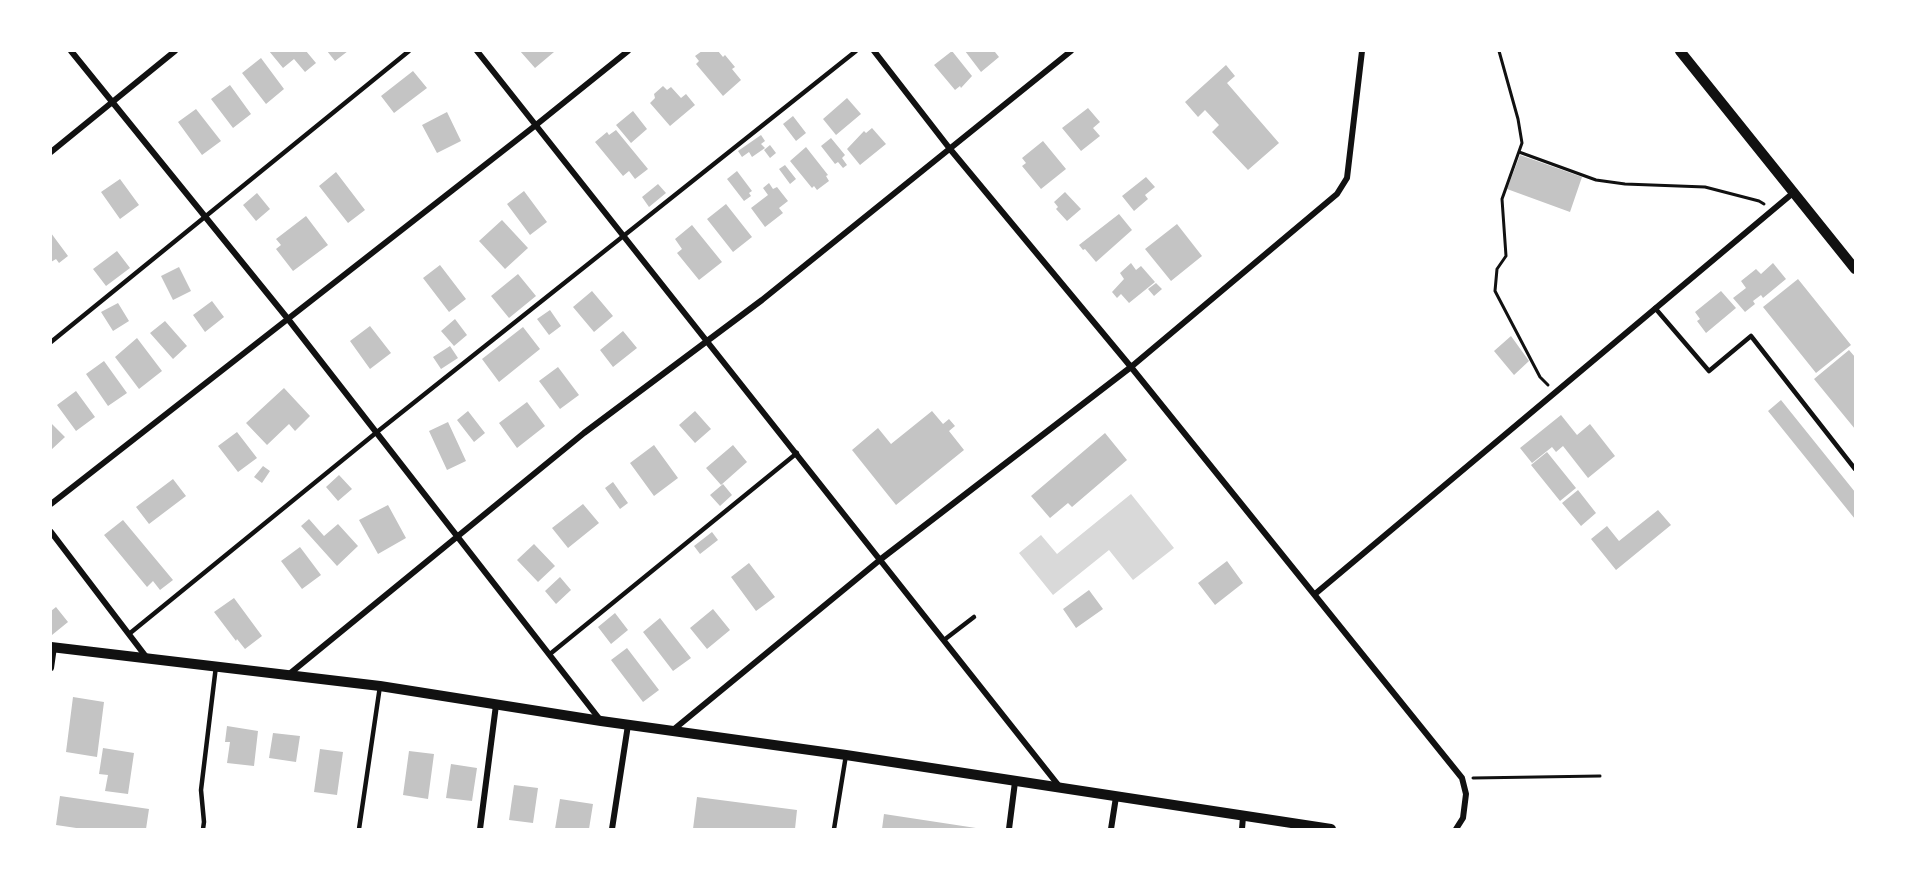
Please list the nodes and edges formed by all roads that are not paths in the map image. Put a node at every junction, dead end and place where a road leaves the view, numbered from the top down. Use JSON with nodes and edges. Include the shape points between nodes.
{"nodes":[{"id":1,"x":71,"y":51,"type":"edge"},
{"id":2,"x":175,"y":51,"type":"edge"},
{"id":3,"x":409,"y":51,"type":"edge"},
{"id":4,"x":477,"y":51,"type":"edge"},
{"id":5,"x":628,"y":51,"type":"edge"},
{"id":6,"x":856,"y":51,"type":"edge"},
{"id":7,"x":874,"y":51,"type":"edge"},
{"id":8,"x":1071,"y":51,"type":"edge"},
{"id":9,"x":1362,"y":51,"type":"edge"},
{"id":10,"x":1680,"y":51,"type":"edge"},
{"id":11,"x":114,"y":101,"type":"junction"},
{"id":12,"x":536,"y":125,"type":"junction"},
{"id":13,"x":950,"y":149,"type":"junction"},
{"id":14,"x":51,"y":152,"type":"edge"},
{"id":15,"x":1793,"y":193,"type":"junction"},
{"id":16,"x":206,"y":216,"type":"junction"},
{"id":17,"x":624,"y":236,"type":"junction"},
{"id":18,"x":1855,"y":269,"type":"edge"},
{"id":19,"x":1655,"y":308,"type":"junction"},
{"id":20,"x":288,"y":319,"type":"junction"},
{"id":21,"x":707,"y":340,"type":"junction"},
{"id":22,"x":51,"y":342,"type":"edge"},
{"id":23,"x":1131,"y":367,"type":"junction"},
{"id":24,"x":377,"y":432,"type":"junction"},
{"id":25,"x":797,"y":453,"type":"junction"},
{"id":26,"x":1855,"y":469,"type":"edge"},
{"id":27,"x":51,"y":504,"type":"edge"},
{"id":28,"x":51,"y":532,"type":"edge"},
{"id":29,"x":458,"y":536,"type":"junction"},
{"id":30,"x":881,"y":559,"type":"junction"},
{"id":31,"x":1315,"y":594,"type":"junction"},
{"id":32,"x":974,"y":617,"type":"dead end"},
{"id":33,"x":129,"y":634,"type":"junction"},
{"id":34,"x":944,"y":640,"type":"junction"},
{"id":35,"x":52,"y":647,"type":"edge"},
{"id":36,"x":550,"y":654,"type":"junction"},
{"id":37,"x":147,"y":658,"type":"junction"},
{"id":38,"x":216,"y":666,"type":"junction"},
{"id":39,"x":51,"y":668,"type":"edge"},
{"id":40,"x":288,"y":675,"type":"junction"},
{"id":41,"x":380,"y":686,"type":"junction"},
{"id":42,"x":496,"y":705,"type":"junction"},
{"id":43,"x":601,"y":721,"type":"junction"},
{"id":44,"x":628,"y":725,"type":"junction"},
{"id":45,"x":673,"y":730,"type":"junction"},
{"id":46,"x":846,"y":755,"type":"junction"},
{"id":47,"x":1015,"y":782,"type":"junction"},
{"id":48,"x":1061,"y":789,"type":"junction"},
{"id":49,"x":1116,"y":797,"type":"junction"},
{"id":50,"x":1243,"y":817,"type":"junction"},
{"id":51,"x":202,"y":829,"type":"edge"},
{"id":52,"x":359,"y":829,"type":"edge"},
{"id":53,"x":480,"y":829,"type":"edge"},
{"id":54,"x":612,"y":829,"type":"edge"},
{"id":55,"x":834,"y":829,"type":"edge"},
{"id":56,"x":1009,"y":829,"type":"edge"},
{"id":57,"x":1111,"y":829,"type":"edge"},
{"id":58,"x":1242,"y":829,"type":"edge"},
{"id":59,"x":1331,"y":829,"type":"edge"},
{"id":60,"x":1456,"y":829,"type":"edge"}],
"edges":[{"from":1,"to":11,"type":"street"},
{"from":2,"to":11,"type":"street"},
{"from":3,"to":16,"type":"lane"},
{"from":4,"to":12,"type":"street"},
{"from":5,"to":12,"type":"street"},
{"from":6,"to":17,"type":"lane"},
{"from":7,"to":13,"type":"street"},
{"from":8,"to":13,"type":"street"},
{"from":9,"to":23,"type":"street","via":[[1347,178],[1337,194]]},
{"from":10,"to":15,"type":"street"},
{"from":11,"to":14,"type":"street"},
{"from":11,"to":16,"type":"street"},
{"from":12,"to":17,"type":"street"},
{"from":12,"to":20,"type":"street"},
{"from":13,"to":21,"type":"street"},
{"from":13,"to":23,"type":"street"},
{"from":15,"to":18,"type":"street"},
{"from":15,"to":19,"type":"street"},
{"from":16,"to":20,"type":"street"},
{"from":16,"to":22,"type":"lane"},
{"from":17,"to":21,"type":"street"},
{"from":17,"to":24,"type":"lane"},
{"from":19,"to":26,"type":"lane","via":[[1710,371],[1751,336]]},
{"from":19,"to":31,"type":"street"},
{"from":20,"to":24,"type":"street"},
{"from":20,"to":27,"type":"street"},
{"from":21,"to":25,"type":"street"},
{"from":21,"to":29,"type":"street","via":[[584,433]]},
{"from":23,"to":30,"type":"street"},
{"from":23,"to":31,"type":"street"},
{"from":24,"to":29,"type":"street"},
{"from":24,"to":33,"type":"lane"},
{"from":25,"to":30,"type":"street"},
{"from":25,"to":36,"type":"lane"},
{"from":28,"to":33,"type":"street"},
{"from":29,"to":36,"type":"street"},
{"from":29,"to":40,"type":"street"},
{"from":30,"to":34,"type":"street"},
{"from":30,"to":45,"type":"street"},
{"from":31,"to":60,"type":"street","via":[[1462,778],[1466,794],[1463,818]]},
{"from":32,"to":34,"type":"lane"},
{"from":33,"to":37,"type":"street"},
{"from":34,"to":48,"type":"street"},
{"from":35,"to":37,"type":"street"},
{"from":35,"to":39,"type":"street"},
{"from":36,"to":43,"type":"street"},
{"from":37,"to":38,"type":"street"},
{"from":38,"to":40,"type":"street"},
{"from":38,"to":51,"type":"lane","via":[[201,790]]},
{"from":40,"to":41,"type":"street"},
{"from":41,"to":42,"type":"street"},
{"from":41,"to":52,"type":"lane"},
{"from":42,"to":43,"type":"street"},
{"from":42,"to":53,"type":"street"},
{"from":43,"to":44,"type":"street"},
{"from":44,"to":45,"type":"street"},
{"from":44,"to":54,"type":"street"},
{"from":45,"to":46,"type":"street"},
{"from":46,"to":47,"type":"street"},
{"from":46,"to":55,"type":"lane"},
{"from":47,"to":48,"type":"street"},
{"from":47,"to":56,"type":"street"},
{"from":48,"to":49,"type":"street"},
{"from":49,"to":50,"type":"street"},
{"from":49,"to":57,"type":"street"},
{"from":50,"to":58,"type":"street"},
{"from":50,"to":59,"type":"street"}]}
